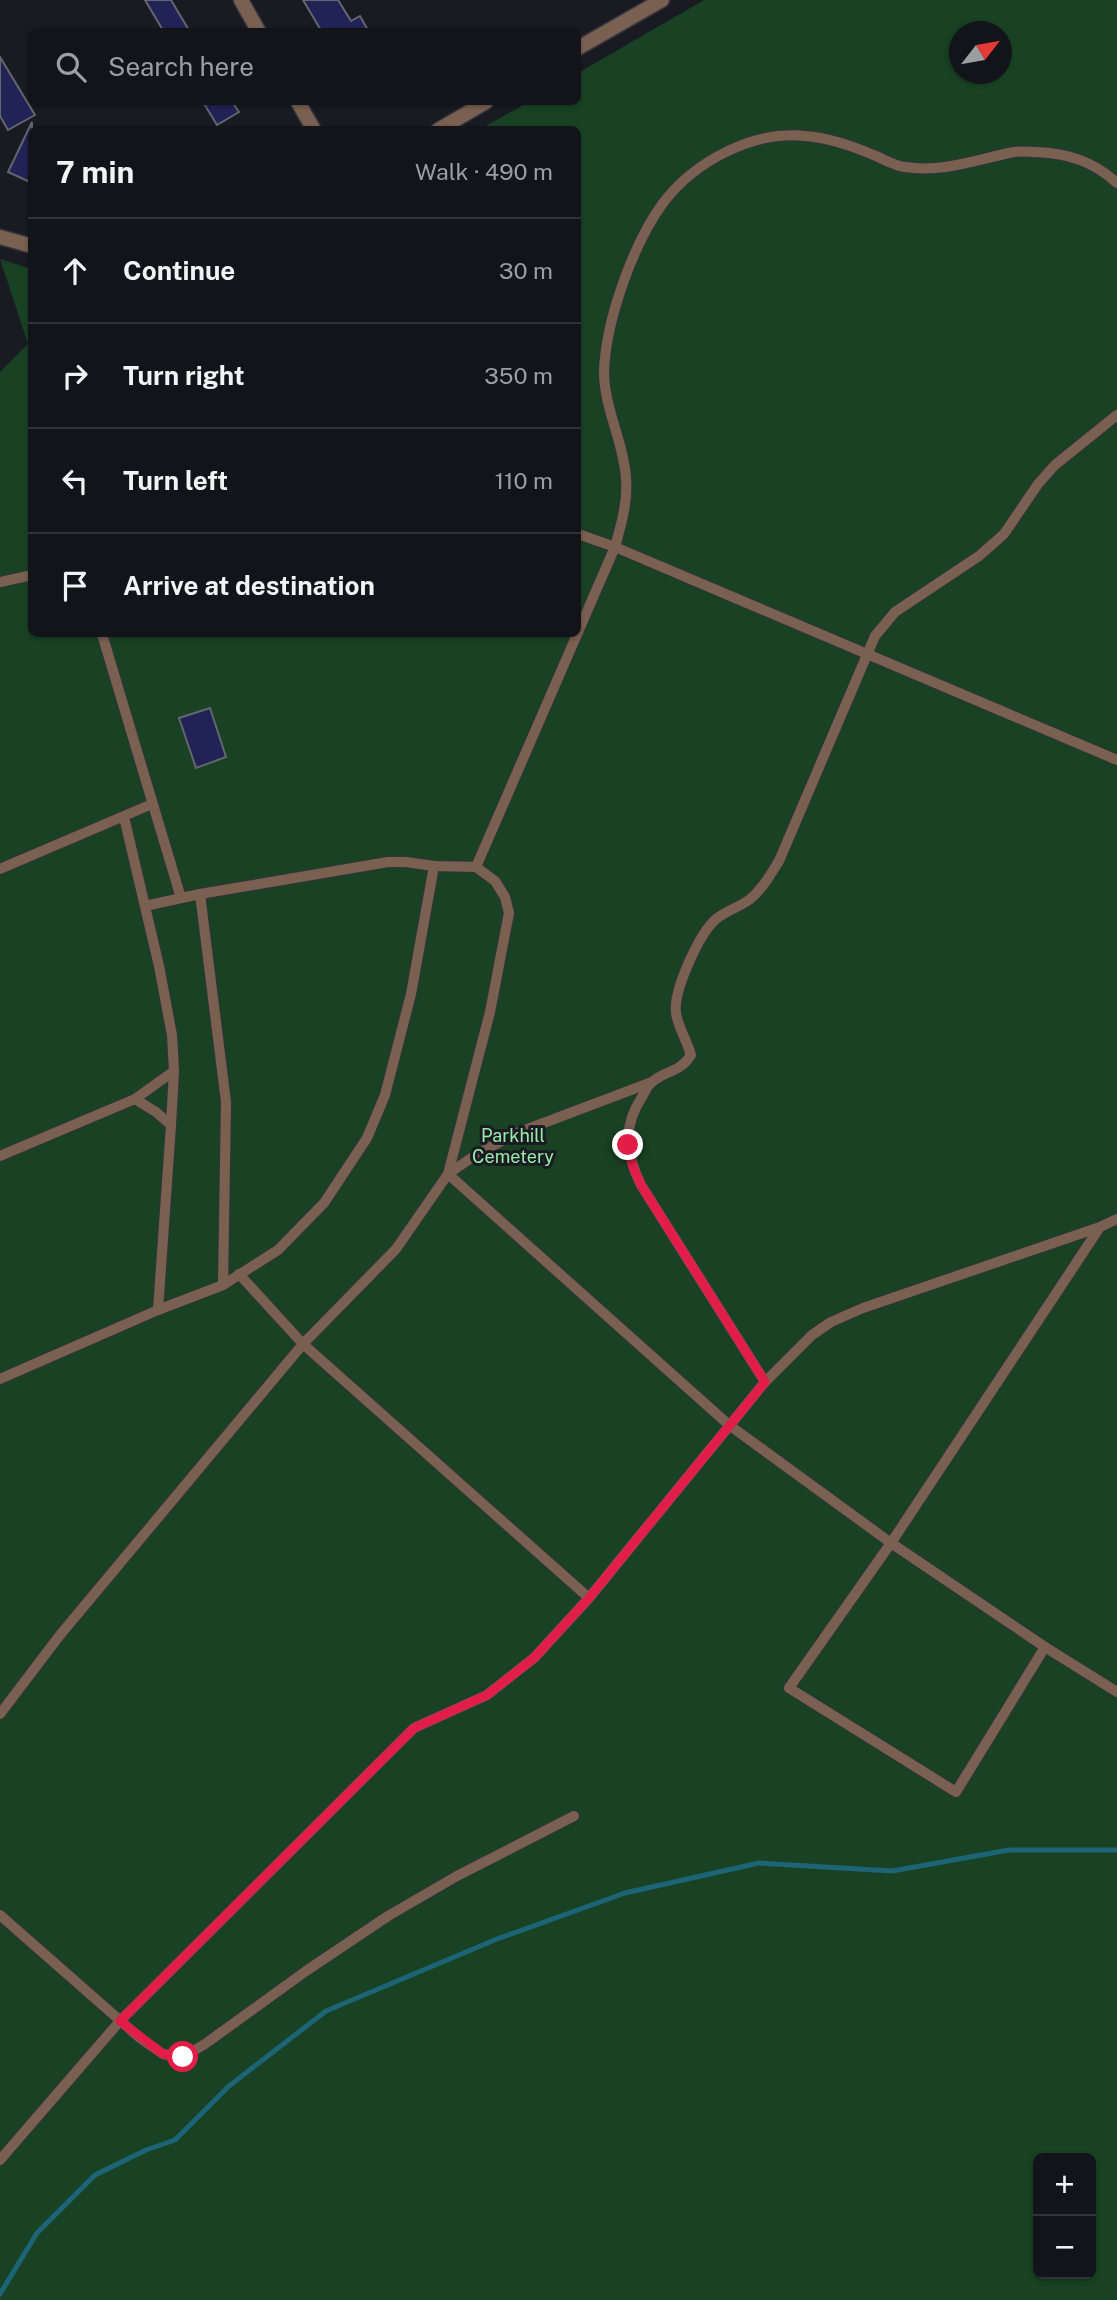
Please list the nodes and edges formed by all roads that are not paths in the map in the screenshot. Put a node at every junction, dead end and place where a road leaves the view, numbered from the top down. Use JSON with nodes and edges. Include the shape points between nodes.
{"nodes":[{"id":1,"x":241,"y":0,"type":"edge"},
{"id":2,"x":662,"y":0,"type":"edge"},
{"id":3,"x":256,"y":28,"type":"edge"},
{"id":4,"x":581,"y":46,"type":"edge"},
{"id":5,"x":300,"y":105,"type":"edge"},
{"id":6,"x":480,"y":105,"type":"edge"},
{"id":7,"x":312,"y":126,"type":"edge"},
{"id":8,"x":445,"y":126,"type":"edge"},
{"id":9,"x":1117,"y":183,"type":"edge"},
{"id":10,"x":0,"y":237,"type":"edge"},
{"id":11,"x":28,"y":245,"type":"edge"},
{"id":12,"x":1117,"y":415,"type":"edge"},
{"id":13,"x":581,"y":535,"type":"edge"},
{"id":14,"x":615,"y":547,"type":"junction"},
{"id":15,"x":28,"y":576,"type":"edge"},
{"id":16,"x":0,"y":582,"type":"edge"},
{"id":17,"x":581,"y":625,"type":"edge"},
{"id":18,"x":103,"y":637,"type":"edge"},
{"id":19,"x":576,"y":637,"type":"edge"},
{"id":20,"x":867,"y":653,"type":"junction"},
{"id":21,"x":1117,"y":761,"type":"edge"},
{"id":22,"x":152,"y":804,"type":"junction"},
{"id":23,"x":124,"y":817,"type":"junction"},
{"id":24,"x":434,"y":866,"type":"junction"},
{"id":25,"x":476,"y":867,"type":"junction"},
{"id":26,"x":0,"y":869,"type":"edge"},
{"id":27,"x":200,"y":894,"type":"junction"},
{"id":28,"x":181,"y":898,"type":"junction"},
{"id":29,"x":145,"y":906,"type":"junction"},
{"id":30,"x":174,"y":1071,"type":"junction"},
{"id":31,"x":652,"y":1082,"type":"junction"},
{"id":32,"x":135,"y":1099,"type":"junction"},
{"id":33,"x":171,"y":1125,"type":"junction"},
{"id":34,"x":0,"y":1156,"type":"edge"},
{"id":35,"x":448,"y":1174,"type":"junction"},
{"id":36,"x":1117,"y":1219,"type":"edge"},
{"id":37,"x":1100,"y":1227,"type":"junction"},
{"id":38,"x":239,"y":1274,"type":"junction"},
{"id":39,"x":223,"y":1285,"type":"junction"},
{"id":40,"x":158,"y":1310,"type":"junction"},
{"id":41,"x":303,"y":1344,"type":"junction"},
{"id":42,"x":0,"y":1379,"type":"edge"},
{"id":43,"x":765,"y":1382,"type":"junction"},
{"id":44,"x":729,"y":1425,"type":"junction"},
{"id":45,"x":891,"y":1543,"type":"junction"},
{"id":46,"x":589,"y":1598,"type":"junction"},
{"id":47,"x":1045,"y":1647,"type":"junction"},
{"id":48,"x":1117,"y":1692,"type":"edge"},
{"id":49,"x":0,"y":1714,"type":"edge"},
{"id":50,"x":574,"y":1816,"type":"dead end"},
{"id":51,"x":0,"y":1915,"type":"edge"},
{"id":52,"x":120,"y":2021,"type":"junction"},
{"id":53,"x":0,"y":2160,"type":"edge"}],
"edges":[{"from":1,"to":3,"type":"street"},
{"from":2,"to":4,"type":"street"},
{"from":5,"to":7,"type":"street"},
{"from":6,"to":8,"type":"street"},
{"from":9,"to":14,"type":"lane","via":[[1088,162],[1057,153],[1017,152],[937,169],[904,167],[840,141],[803,135],[748,143],[687,177],[646,233],[627,272],[610,329],[604,372],[626,478],[625,512]]},
{"from":10,"to":11,"type":"street"},
{"from":12,"to":20,"type":"lane","via":[[1055,465],[1004,534],[895,612]]},
{"from":13,"to":14,"type":"lane"},
{"from":14,"to":17,"type":"lane"},
{"from":14,"to":20,"type":"lane"},
{"from":15,"to":16,"type":"lane"},
{"from":18,"to":22,"type":"lane"},
{"from":19,"to":25,"type":"lane"},
{"from":20,"to":21,"type":"lane"},
{"from":20,"to":31,"type":"lane","via":[[779,861],[749,900],[707,928],[688,968],[677,995],[676,1014],[691,1055],[685,1064]]},
{"from":22,"to":23,"type":"lane"},
{"from":22,"to":28,"type":"lane"},
{"from":23,"to":26,"type":"lane"},
{"from":23,"to":29,"type":"lane"},
{"from":24,"to":25,"type":"lane"},
{"from":24,"to":27,"type":"lane","via":[[388,862]]},
{"from":24,"to":38,"type":"lane","via":[[411,994],[385,1095],[367,1138],[303,1226],[278,1250]]},
{"from":25,"to":35,"type":"lane","via":[[495,881],[509,913],[490,1012]]},
{"from":27,"to":28,"type":"lane"},
{"from":27,"to":39,"type":"lane","via":[[226,1102]]},
{"from":28,"to":29,"type":"lane"},
{"from":29,"to":30,"type":"lane","via":[[172,1035]]},
{"from":30,"to":32,"type":"lane"},
{"from":30,"to":33,"type":"lane"},
{"from":31,"to":35,"type":"lane","via":[[517,1133]]},
{"from":31,"to":43,"type":"lane","via":[[633,1110],[628,1145],[633,1167]]},
{"from":32,"to":33,"type":"lane"},
{"from":32,"to":34,"type":"lane"},
{"from":33,"to":40,"type":"lane"},
{"from":35,"to":41,"type":"lane","via":[[396,1249]]},
{"from":35,"to":44,"type":"lane"},
{"from":36,"to":37,"type":"lane"},
{"from":37,"to":43,"type":"lane","via":[[831,1322]]},
{"from":37,"to":45,"type":"lane"},
{"from":38,"to":39,"type":"lane"},
{"from":38,"to":41,"type":"lane"},
{"from":39,"to":40,"type":"lane"},
{"from":40,"to":42,"type":"lane"},
{"from":41,"to":46,"type":"lane"},
{"from":41,"to":49,"type":"lane","via":[[60,1634]]},
{"from":43,"to":44,"type":"lane"},
{"from":44,"to":45,"type":"lane"},
{"from":44,"to":46,"type":"lane"},
{"from":45,"to":47,"type":"lane"},
{"from":45,"to":47,"type":"lane","via":[[789,1688],[956,1792]]},
{"from":46,"to":52,"type":"lane","via":[[534,1658],[487,1695],[414,1728]]},
{"from":47,"to":48,"type":"lane"},
{"from":50,"to":52,"type":"lane","via":[[388,1916],[183,2057],[163,2054]]},
{"from":51,"to":52,"type":"lane"},
{"from":52,"to":53,"type":"lane"}]}
